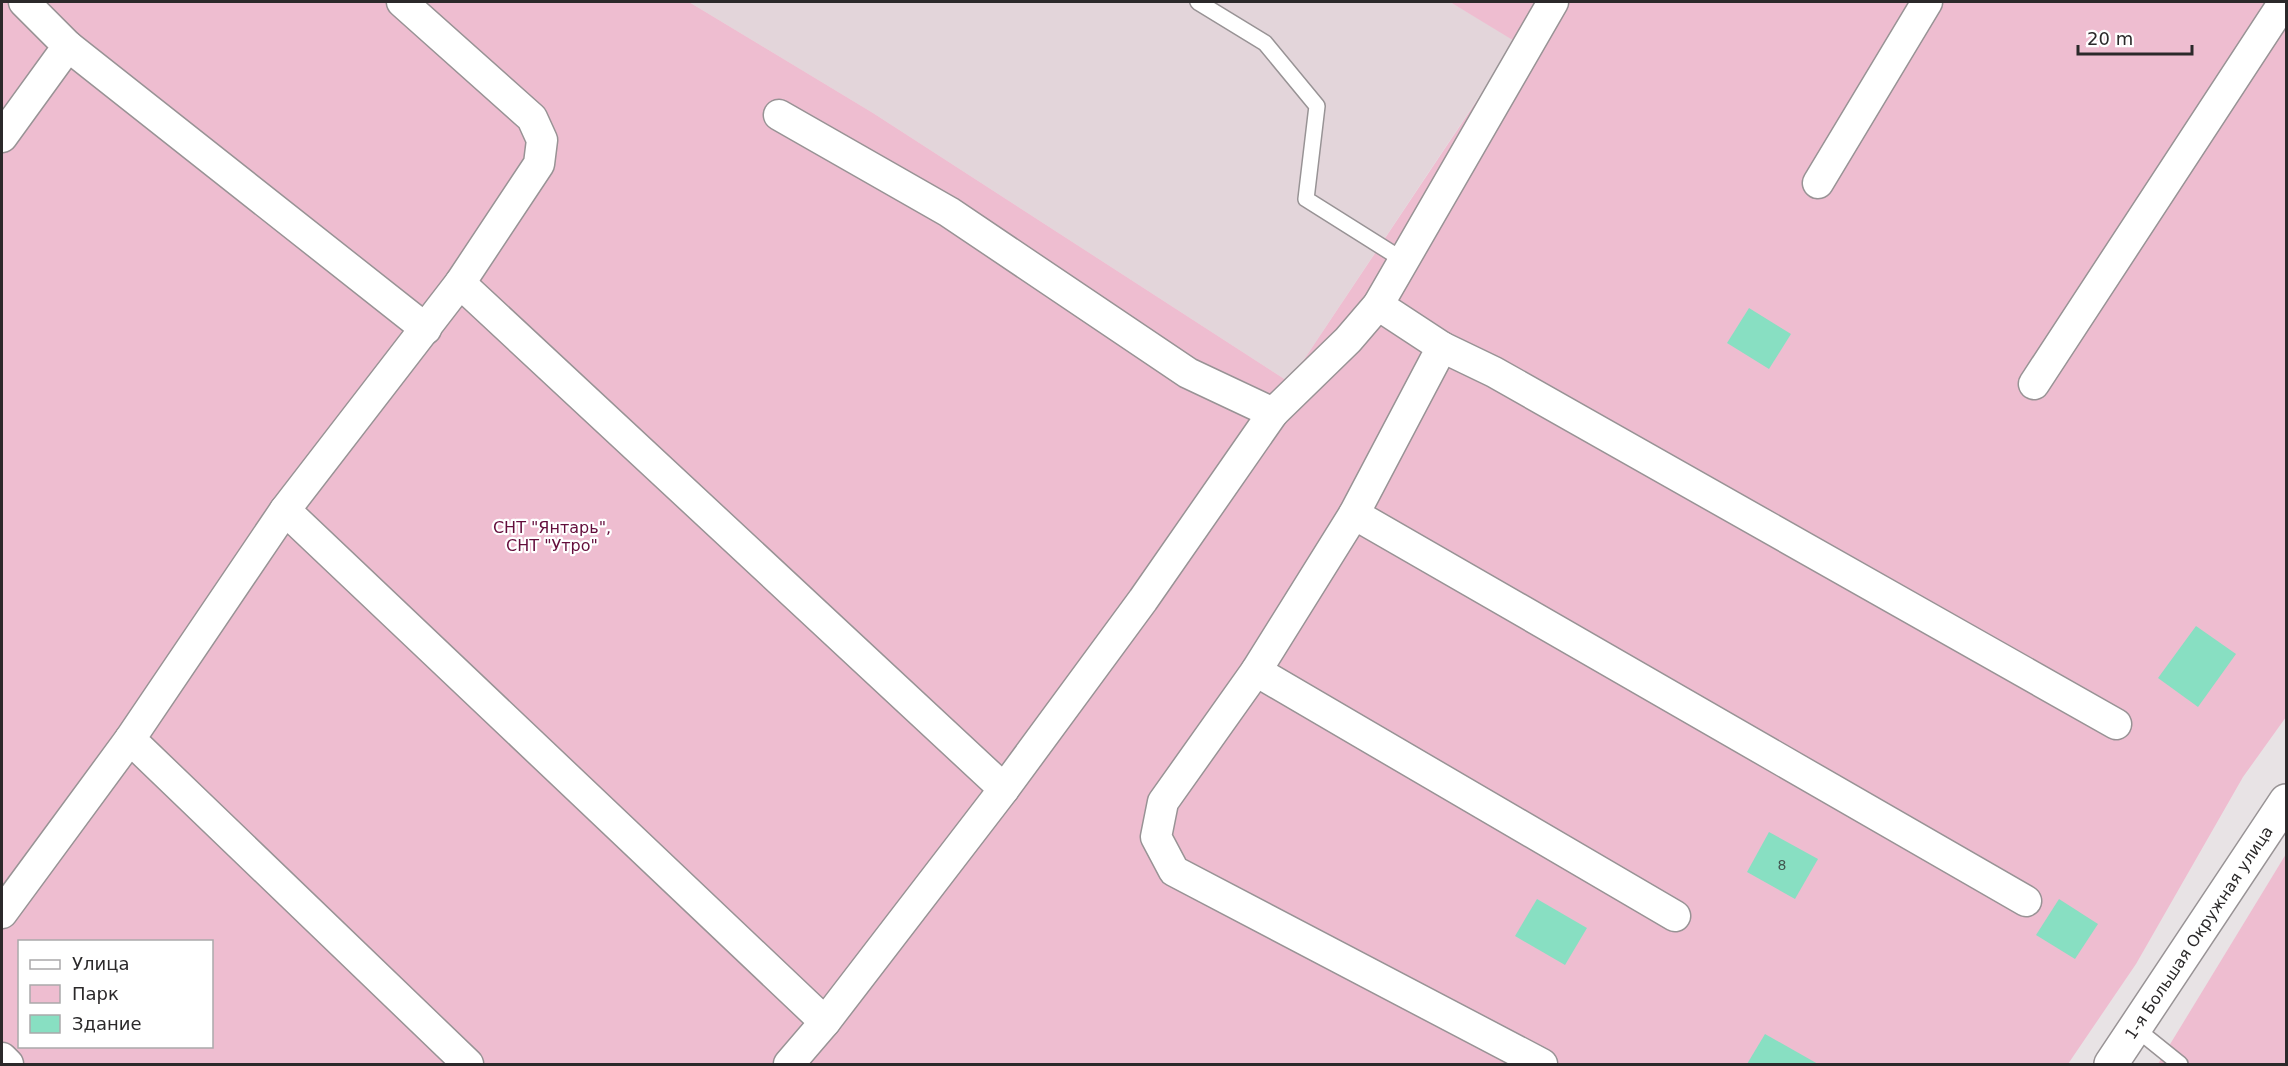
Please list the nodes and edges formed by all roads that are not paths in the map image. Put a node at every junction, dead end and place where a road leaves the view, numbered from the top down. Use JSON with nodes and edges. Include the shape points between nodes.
{"nodes":[{"id":1,"x":24,"y":2,"type":"edge"},
{"id":2,"x":402,"y":2,"type":"edge"},
{"id":3,"x":1198,"y":2,"type":"edge"},
{"id":4,"x":1553,"y":2,"type":"edge"},
{"id":5,"x":1927,"y":2,"type":"edge"},
{"id":6,"x":2284,"y":2,"type":"edge"},
{"id":7,"x":68,"y":46,"type":"junction"},
{"id":8,"x":779,"y":115,"type":"dead end"},
{"id":9,"x":2,"y":137,"type":"edge"},
{"id":10,"x":1818,"y":183,"type":"dead end"},
{"id":11,"x":1403,"y":260,"type":"junction"},
{"id":12,"x":460,"y":283,"type":"junction"},
{"id":13,"x":1378,"y":305,"type":"junction"},
{"id":14,"x":426,"y":329,"type":"junction"},
{"id":15,"x":1442,"y":347,"type":"junction"},
{"id":16,"x":2034,"y":384,"type":"dead end"},
{"id":17,"x":1273,"y":413,"type":"junction"},
{"id":18,"x":285,"y":510,"type":"junction"},
{"id":19,"x":1354,"y":514,"type":"junction"},
{"id":20,"x":1256,"y":671,"type":"junction"},
{"id":21,"x":2116,"y":724,"type":"dead end"},
{"id":22,"x":130,"y":740,"type":"junction"},
{"id":23,"x":1004,"y":789,"type":"junction"},
{"id":24,"x":2286,"y":801,"type":"edge"},
{"id":25,"x":2026,"y":901,"type":"dead end"},
{"id":26,"x":2,"y":913,"type":"edge"},
{"id":27,"x":1675,"y":916,"type":"dead end"},
{"id":28,"x":825,"y":1023,"type":"junction"},
{"id":29,"x":2134,"y":1027,"type":"junction"},
{"id":30,"x":2,"y":1058,"type":"edge"},
{"id":31,"x":8,"y":1065,"type":"edge"},
{"id":32,"x":468,"y":1065,"type":"edge"},
{"id":33,"x":789,"y":1065,"type":"edge"},
{"id":34,"x":1542,"y":1065,"type":"edge"},
{"id":35,"x":2111,"y":1065,"type":"edge"},
{"id":36,"x":2181,"y":1065,"type":"edge"}],
"edges":[{"from":1,"to":7,"type":"street"},
{"from":2,"to":12,"type":"street","via":[[531,118],[543,140],[539,164]]},
{"from":3,"to":11,"type":"lane","via":[[1265,43],[1317,106],[1306,199]]},
{"from":4,"to":11,"type":"street"},
{"from":5,"to":10,"type":"street"},
{"from":6,"to":16,"type":"street"},
{"from":7,"to":9,"type":"street"},
{"from":7,"to":14,"type":"street"},
{"from":8,"to":17,"type":"street","via":[[949,212],[1188,373]]},
{"from":11,"to":13,"type":"street"},
{"from":12,"to":14,"type":"street"},
{"from":12,"to":23,"type":"street"},
{"from":13,"to":15,"type":"street"},
{"from":13,"to":17,"type":"street"},
{"from":14,"to":18,"type":"street"},
{"from":15,"to":19,"type":"street"},
{"from":15,"to":21,"type":"street","via":[[1505,378]]},
{"from":17,"to":23,"type":"street","via":[[1143,600]]},
{"from":18,"to":22,"type":"street"},
{"from":18,"to":28,"type":"street"},
{"from":19,"to":20,"type":"street"},
{"from":19,"to":25,"type":"street"},
{"from":20,"to":27,"type":"street"},
{"from":20,"to":34,"type":"street","via":[[1163,802],[1156,837],[1174,871]]},
{"from":22,"to":26,"type":"street"},
{"from":22,"to":32,"type":"street"},
{"from":23,"to":28,"type":"street"},
{"from":24,"to":29,"type":"street","name":"1-я Большая Окружная улица"},
{"from":28,"to":33,"type":"street"},
{"from":29,"to":35,"type":"street","name":"1-я Большая Окружная улица"},
{"from":29,"to":36,"type":"lane"},
{"from":30,"to":31,"type":"street"}]}
